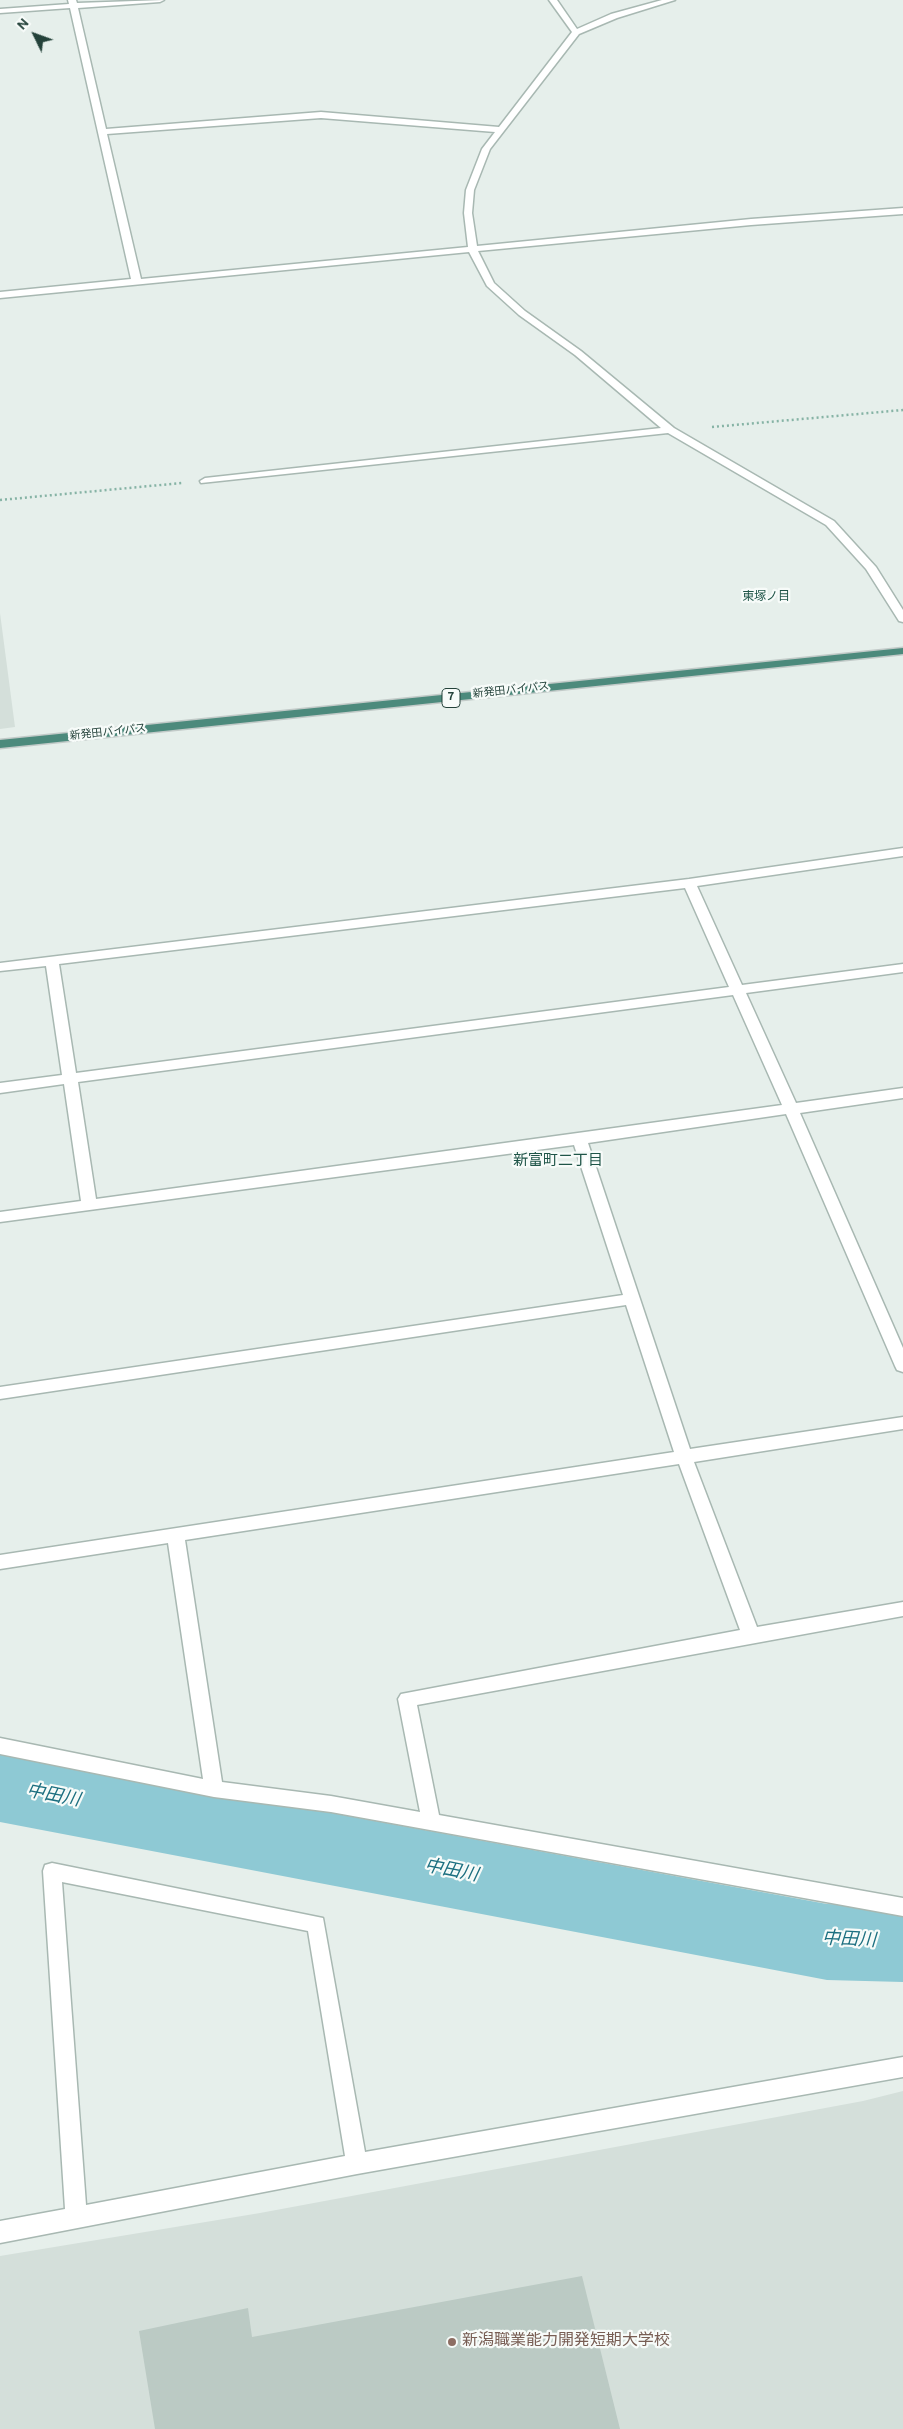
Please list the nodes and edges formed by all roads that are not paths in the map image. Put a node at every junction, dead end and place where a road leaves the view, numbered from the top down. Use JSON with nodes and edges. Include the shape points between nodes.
{"nodes":[{"id":1,"x":160,"y":0,"type":"edge"},
{"id":2,"x":553,"y":0,"type":"edge"},
{"id":3,"x":671,"y":0,"type":"edge"},
{"id":4,"x":72,"y":3,"type":"edge"},
{"id":5,"x":0,"y":11,"type":"edge"},
{"id":6,"x":576,"y":32,"type":"junction"},
{"id":7,"x":501,"y":130,"type":"junction"},
{"id":8,"x":102,"y":132,"type":"junction"},
{"id":9,"x":903,"y":210,"type":"edge"},
{"id":10,"x":473,"y":250,"type":"junction"},
{"id":11,"x":137,"y":283,"type":"junction"},
{"id":12,"x":0,"y":295,"type":"edge"},
{"id":13,"x":670,"y":430,"type":"junction"},
{"id":14,"x":205,"y":481,"type":"road end"},
{"id":15,"x":903,"y":619,"type":"edge"},
{"id":16,"x":903,"y":651,"type":"edge"},
{"id":17,"x":0,"y":744,"type":"edge"},
{"id":18,"x":903,"y":852,"type":"edge"},
{"id":19,"x":689,"y":883,"type":"junction"},
{"id":20,"x":52,"y":960,"type":"junction"},
{"id":21,"x":0,"y":966,"type":"edge"},
{"id":22,"x":903,"y":968,"type":"edge"},
{"id":23,"x":738,"y":990,"type":"junction"},
{"id":24,"x":72,"y":1079,"type":"junction"},
{"id":25,"x":0,"y":1088,"type":"edge"},
{"id":26,"x":903,"y":1093,"type":"edge"},
{"id":27,"x":791,"y":1109,"type":"junction"},
{"id":28,"x":579,"y":1139,"type":"junction"},
{"id":29,"x":89,"y":1204,"type":"junction"},
{"id":30,"x":0,"y":1217,"type":"edge"},
{"id":31,"x":631,"y":1299,"type":"junction"},
{"id":32,"x":903,"y":1366,"type":"edge"},
{"id":33,"x":0,"y":1393,"type":"edge"},
{"id":34,"x":903,"y":1423,"type":"edge"},
{"id":35,"x":684,"y":1456,"type":"junction"},
{"id":36,"x":176,"y":1537,"type":"junction"},
{"id":37,"x":0,"y":1562,"type":"edge"},
{"id":38,"x":903,"y":1610,"type":"edge"},
{"id":39,"x":752,"y":1635,"type":"junction"},
{"id":40,"x":0,"y":1746,"type":"edge"},
{"id":41,"x":214,"y":1789,"type":"junction"},
{"id":42,"x":431,"y":1822,"type":"junction"},
{"id":43,"x":903,"y":1907,"type":"edge"},
{"id":44,"x":903,"y":2067,"type":"edge"},
{"id":45,"x":357,"y":2164,"type":"junction"},
{"id":46,"x":76,"y":2218,"type":"junction"},
{"id":47,"x":0,"y":2232,"type":"edge"}],
"edges":[{"from":1,"to":4,"type":"street"},
{"from":2,"to":6,"type":"street"},
{"from":3,"to":6,"type":"street","via":[[614,16]]},
{"from":4,"to":5,"type":"street"},
{"from":4,"to":8,"type":"street"},
{"from":6,"to":7,"type":"street"},
{"from":7,"to":8,"type":"street","via":[[321,115]]},
{"from":7,"to":10,"type":"street","via":[[486,149],[470,190],[468,214]]},
{"from":8,"to":11,"type":"street"},
{"from":9,"to":10,"type":"street"},
{"from":10,"to":11,"type":"street"},
{"from":10,"to":13,"type":"street","via":[[490,284]]},
{"from":11,"to":12,"type":"street"},
{"from":13,"to":14,"type":"street"},
{"from":13,"to":15,"type":"street","via":[[830,523],[870,567]]},
{"from":16,"to":17,"type":"highway","name":"新発田バイパス","number":"7"},
{"from":18,"to":19,"type":"street"},
{"from":19,"to":20,"type":"street"},
{"from":19,"to":23,"type":"street"},
{"from":20,"to":21,"type":"street"},
{"from":20,"to":24,"type":"street"},
{"from":22,"to":23,"type":"street"},
{"from":23,"to":24,"type":"street"},
{"from":23,"to":27,"type":"street"},
{"from":24,"to":25,"type":"street"},
{"from":24,"to":29,"type":"street"},
{"from":26,"to":27,"type":"street"},
{"from":27,"to":28,"type":"street"},
{"from":27,"to":32,"type":"street"},
{"from":28,"to":29,"type":"street"},
{"from":28,"to":31,"type":"street"},
{"from":29,"to":30,"type":"street"},
{"from":31,"to":33,"type":"street"},
{"from":31,"to":35,"type":"street"},
{"from":34,"to":35,"type":"street"},
{"from":35,"to":36,"type":"street"},
{"from":35,"to":39,"type":"street"},
{"from":36,"to":37,"type":"street"},
{"from":36,"to":41,"type":"street"},
{"from":38,"to":39,"type":"street"},
{"from":39,"to":42,"type":"street","via":[[407,1699]]},
{"from":40,"to":41,"type":"street"},
{"from":41,"to":42,"type":"street","via":[[331,1804]]},
{"from":42,"to":43,"type":"street"},
{"from":44,"to":45,"type":"street"},
{"from":45,"to":46,"type":"street"},
{"from":45,"to":46,"type":"street","via":[[316,1924],[52,1871]]},
{"from":46,"to":47,"type":"street"}]}
